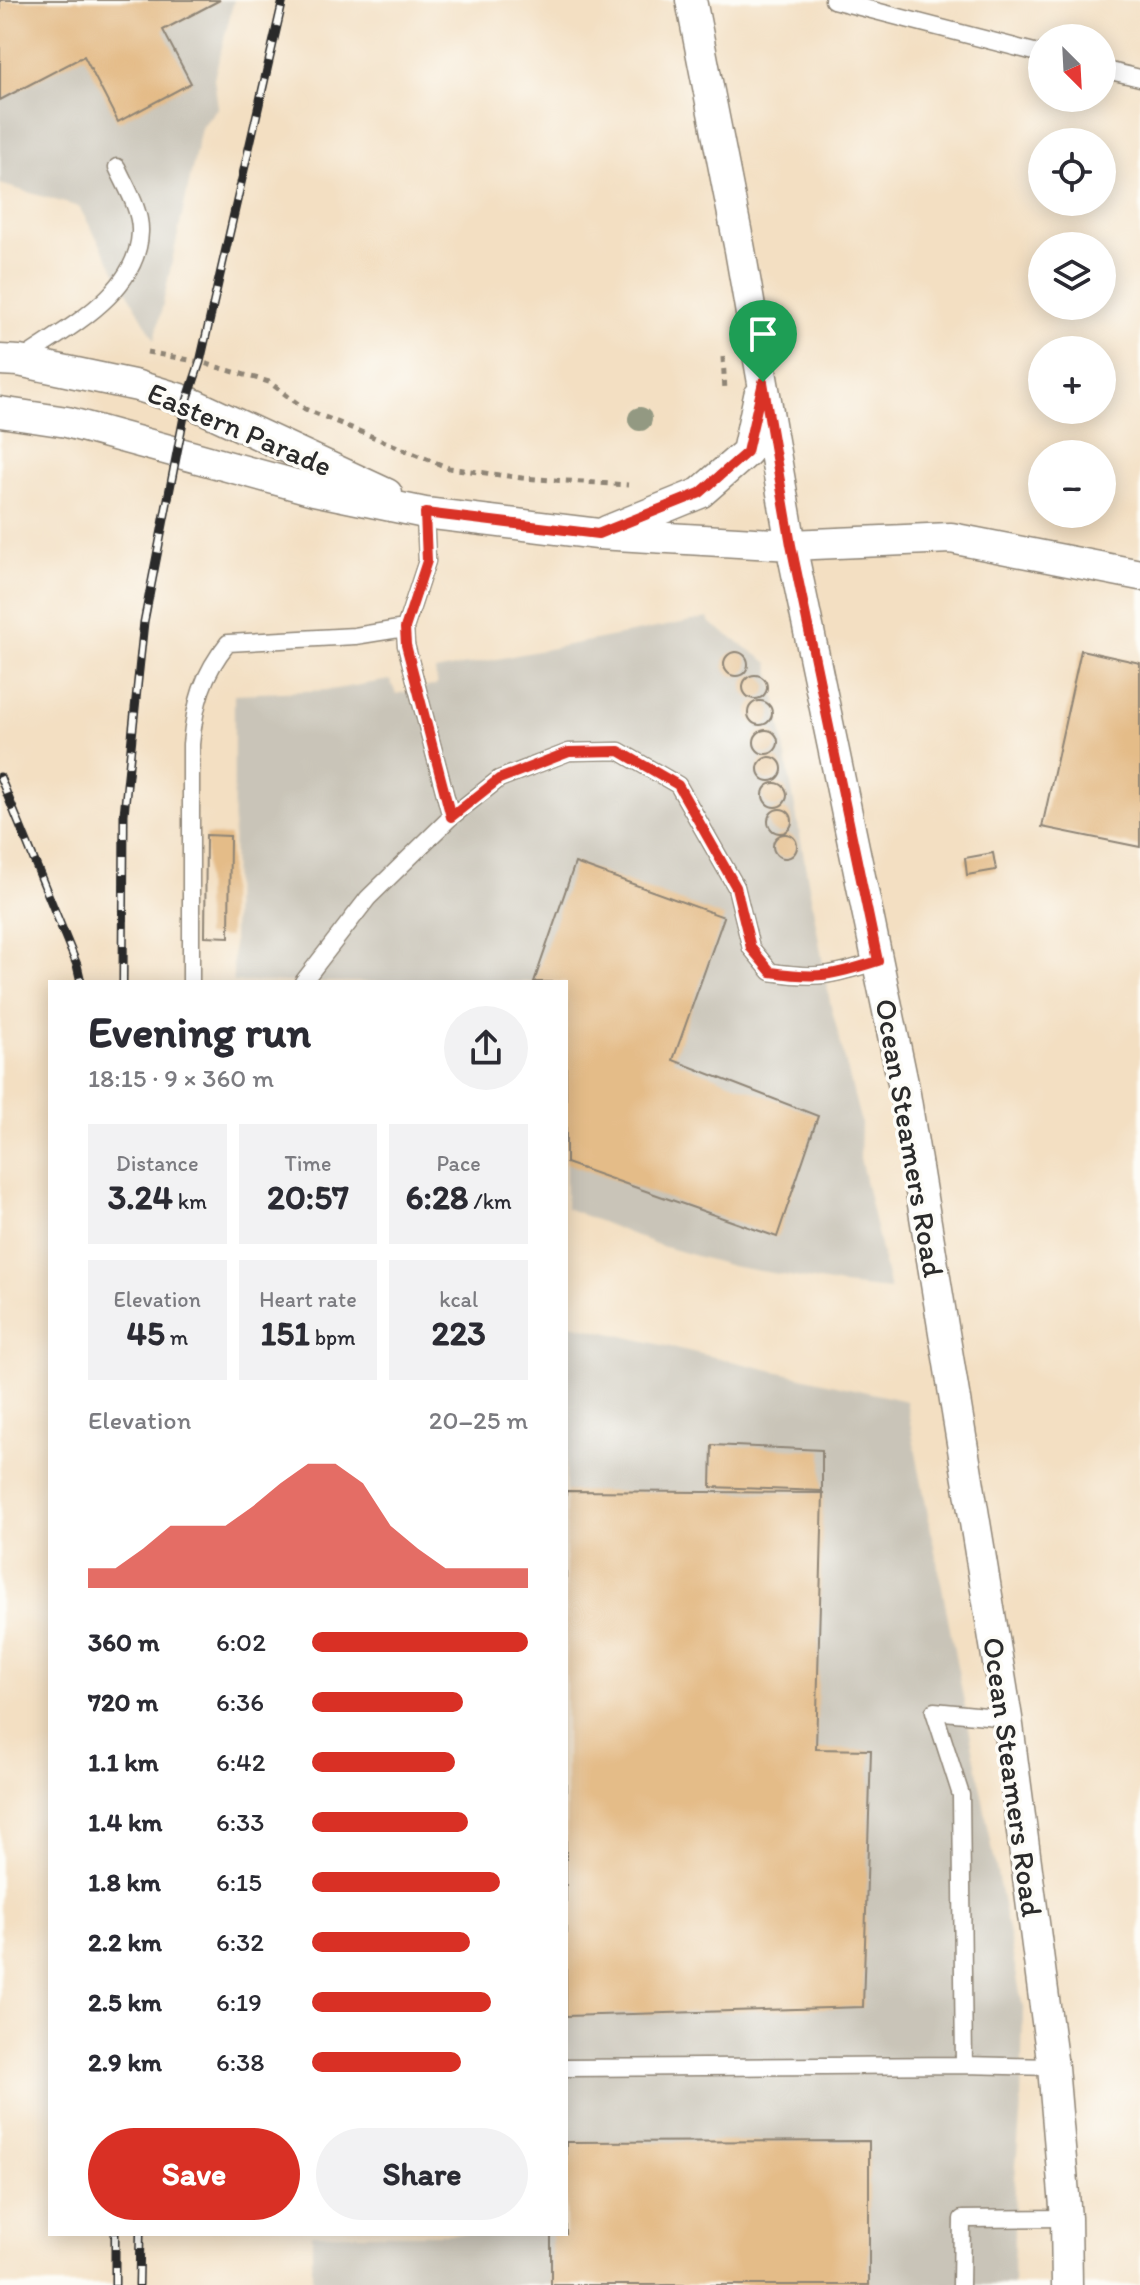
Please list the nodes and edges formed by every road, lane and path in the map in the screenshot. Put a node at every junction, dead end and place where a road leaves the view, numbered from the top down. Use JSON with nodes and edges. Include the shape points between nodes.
{"nodes":[{"id":1,"x":691,"y":0,"type":"edge"},
{"id":2,"x":833,"y":0,"type":"edge"},
{"id":3,"x":1028,"y":50,"type":"edge"},
{"id":4,"x":1116,"y":72,"type":"edge"},
{"id":5,"x":1140,"y":78,"type":"edge"},
{"id":6,"x":117,"y":167,"type":"dead end"},
{"id":7,"x":142,"y":351,"type":"dead end"},
{"id":8,"x":722,"y":352,"type":"dead end"},
{"id":9,"x":10,"y":360,"type":"edge"},
{"id":10,"x":763,"y":382,"type":"junction"},
{"id":11,"x":725,"y":395,"type":"dead end"},
{"id":12,"x":0,"y":412,"type":"edge"},
{"id":13,"x":638,"y":483,"type":"dead end"},
{"id":14,"x":425,"y":513,"type":"junction"},
{"id":15,"x":598,"y":534,"type":"junction"},
{"id":16,"x":791,"y":545,"type":"junction"},
{"id":17,"x":1140,"y":575,"type":"edge"},
{"id":18,"x":405,"y":628,"type":"junction"},
{"id":19,"x":451,"y":817,"type":"junction"},
{"id":20,"x":878,"y":961,"type":"junction"},
{"id":21,"x":191,"y":980,"type":"edge"},
{"id":22,"x":305,"y":980,"type":"edge"},
{"id":23,"x":1007,"y":1718,"type":"junction"},
{"id":24,"x":964,"y":2065,"type":"junction"},
{"id":25,"x":1053,"y":2067,"type":"junction"},
{"id":26,"x":568,"y":2068,"type":"edge"},
{"id":27,"x":1066,"y":2218,"type":"junction"},
{"id":28,"x":961,"y":2285,"type":"edge"},
{"id":29,"x":1067,"y":2285,"type":"edge"}],
"edges":[{"from":1,"to":10,"type":"street","name":"Ocean Steamers Road"},
{"from":2,"to":3,"type":"lane"},
{"from":4,"to":5,"type":"lane"},
{"from":6,"to":9,"type":"lane","via":[[138,217],[133,260],[110,296]]},
{"from":7,"to":13,"type":"path","via":[[269,382],[305,409],[449,468],[522,478]]},
{"from":8,"to":11,"type":"path"},
{"from":9,"to":14,"type":"street","name":"Eastern Parade","via":[[187,401]]},
{"from":10,"to":15,"type":"street","via":[[747,452],[700,493]]},
{"from":10,"to":16,"type":"street","name":"Ocean Steamers Road"},
{"from":12,"to":14,"type":"street","name":"Eastern Parade","via":[[67,422],[314,490]]},
{"from":14,"to":15,"type":"street","name":"Eastern Parade"},
{"from":14,"to":18,"type":"lane","via":[[427,561]]},
{"from":15,"to":16,"type":"street","name":"Eastern Parade"},
{"from":16,"to":17,"type":"street","name":"Eastern Parade","via":[[951,538]]},
{"from":16,"to":20,"type":"street","name":"Ocean Steamers Road"},
{"from":18,"to":19,"type":"lane","via":[[415,690]]},
{"from":18,"to":21,"type":"lane","via":[[228,643],[210,665],[194,711],[191,744]]},
{"from":19,"to":20,"type":"lane","via":[[499,779],[569,752],[619,751],[678,785],[736,887],[751,948],[771,972],[825,977]]},
{"from":19,"to":22,"type":"lane","via":[[368,898]]},
{"from":20,"to":23,"type":"street","name":"Ocean Steamers Road","via":[[904,1088]]},
{"from":23,"to":24,"type":"lane","via":[[934,1711],[961,1795]]},
{"from":23,"to":25,"type":"street","name":"Ocean Steamers Road"},
{"from":24,"to":25,"type":"lane"},
{"from":24,"to":26,"type":"lane"},
{"from":25,"to":27,"type":"street","name":"Ocean Steamers Road"},
{"from":27,"to":28,"type":"lane","via":[[962,2219]]},
{"from":27,"to":29,"type":"street","name":"Ocean Steamers Road"}]}
